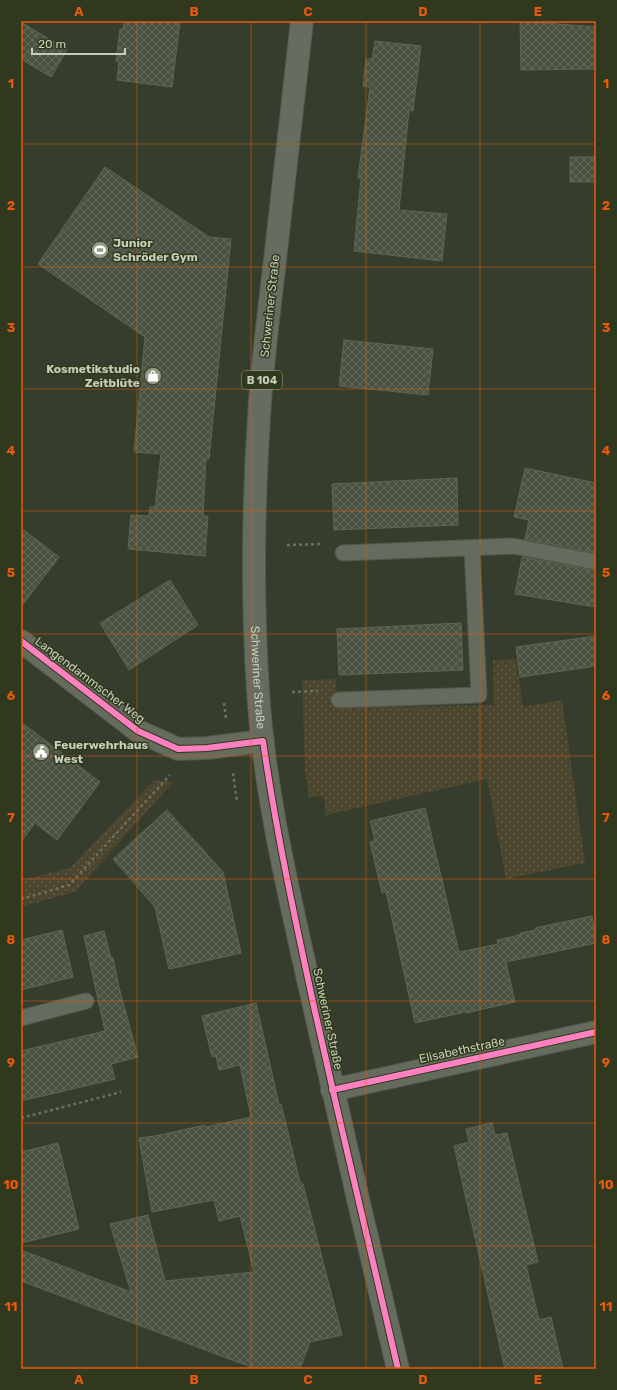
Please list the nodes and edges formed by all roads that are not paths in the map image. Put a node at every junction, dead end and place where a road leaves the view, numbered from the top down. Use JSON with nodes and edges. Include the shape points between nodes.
{"nodes":[{"id":1,"x":302,"y":21,"type":"edge"},
{"id":2,"x":472,"y":548,"type":"junction"},
{"id":3,"x":343,"y":553,"type":"road end"},
{"id":4,"x":596,"y":562,"type":"edge"},
{"id":5,"x":21,"y":641,"type":"edge"},
{"id":6,"x":339,"y":700,"type":"dead end"},
{"id":7,"x":263,"y":742,"type":"junction"},
{"id":8,"x":86,"y":1001,"type":"dead end"},
{"id":9,"x":21,"y":1018,"type":"edge"},
{"id":10,"x":596,"y":1032,"type":"edge"},
{"id":11,"x":332,"y":1090,"type":"junction"},
{"id":12,"x":398,"y":1369,"type":"edge"}],
"edges":[{"from":1,"to":7,"type":"main road","name":"Schweriner Straße","number":"B 104","via":[[259,413],[255,491],[254,610]]},
{"from":2,"to":3,"type":"lane"},
{"from":2,"to":4,"type":"lane","via":[[513,546]]},
{"from":2,"to":6,"type":"lane","via":[[479,695]]},
{"from":5,"to":7,"type":"street","name":"Langendammscher Weg","via":[[152,739],[178,749]]},
{"from":7,"to":11,"type":"main road","name":"Schweriner Straße","number":"B 104","via":[[285,876]]},
{"from":8,"to":9,"type":"lane"},
{"from":10,"to":11,"type":"street","name":"Elisabethstraße"},
{"from":11,"to":12,"type":"main road","name":"Schweriner Straße","number":"B 104"}]}
